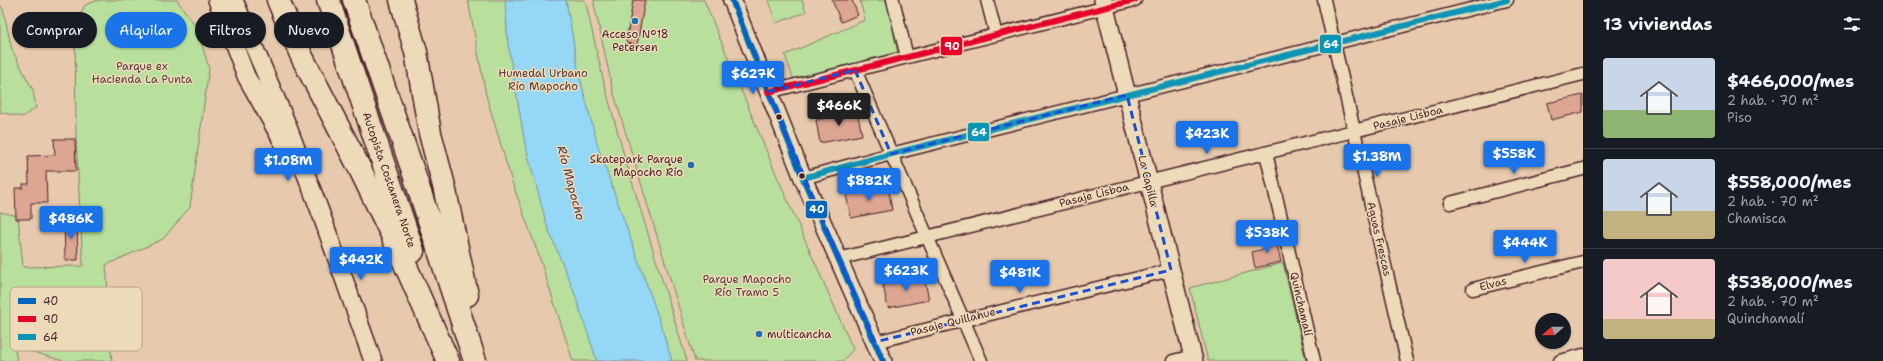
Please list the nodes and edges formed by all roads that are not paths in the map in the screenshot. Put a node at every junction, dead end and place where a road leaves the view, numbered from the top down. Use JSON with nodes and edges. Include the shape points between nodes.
{"nodes":[{"id":1,"x":217,"y":0,"type":"edge"},
{"id":2,"x":234,"y":0,"type":"edge"},
{"id":3,"x":278,"y":0,"type":"edge"},
{"id":4,"x":328,"y":0,"type":"edge"},
{"id":5,"x":354,"y":0,"type":"edge"},
{"id":6,"x":401,"y":0,"type":"edge"},
{"id":7,"x":732,"y":0,"type":"edge"},
{"id":8,"x":893,"y":0,"type":"edge"},
{"id":9,"x":987,"y":0,"type":"edge"},
{"id":10,"x":1135,"y":0,"type":"edge"},
{"id":11,"x":1324,"y":0,"type":"edge"},
{"id":12,"x":1507,"y":0,"type":"edge"},
{"id":13,"x":1104,"y":4,"type":"edge"},
{"id":14,"x":996,"y":35,"type":"junction"},
{"id":15,"x":1334,"y":43,"type":"junction"},
{"id":16,"x":907,"y":57,"type":"junction"},
{"id":17,"x":855,"y":70,"type":"junction"},
{"id":18,"x":1583,"y":74,"type":"edge"},
{"id":19,"x":768,"y":92,"type":"junction"},
{"id":20,"x":1127,"y":95,"type":"junction"},
{"id":21,"x":1354,"y":131,"type":"junction"},
{"id":22,"x":1266,"y":153,"type":"junction"},
{"id":23,"x":891,"y":154,"type":"junction"},
{"id":24,"x":1583,"y":170,"type":"edge"},
{"id":25,"x":803,"y":178,"type":"junction"},
{"id":26,"x":1149,"y":182,"type":"junction"},
{"id":27,"x":1450,"y":203,"type":"dead end"},
{"id":28,"x":320,"y":211,"type":"junction"},
{"id":29,"x":927,"y":236,"type":"junction"},
{"id":30,"x":838,"y":259,"type":"junction"},
{"id":31,"x":1583,"y":262,"type":"edge"},
{"id":32,"x":1171,"y":270,"type":"junction"},
{"id":33,"x":1473,"y":288,"type":"dead end"},
{"id":34,"x":964,"y":320,"type":"junction"},
{"id":35,"x":875,"y":342,"type":"junction"},
{"id":36,"x":1583,"y":355,"type":"edge"},
{"id":37,"x":1193,"y":359,"type":"edge"},
{"id":38,"x":373,"y":361,"type":"edge"},
{"id":39,"x":449,"y":361,"type":"edge"},
{"id":40,"x":475,"y":361,"type":"edge"},
{"id":41,"x":482,"y":361,"type":"edge"},
{"id":42,"x":883,"y":361,"type":"edge"},
{"id":43,"x":981,"y":361,"type":"edge"},
{"id":44,"x":1173,"y":361,"type":"edge"},
{"id":45,"x":1314,"y":361,"type":"edge"},
{"id":46,"x":1407,"y":361,"type":"edge"},
{"id":47,"x":1560,"y":361,"type":"edge"}],
"edges":[{"from":1,"to":28,"type":"street","via":[[246,76]]},
{"from":2,"to":28,"type":"street","via":[[286,122]]},
{"from":3,"to":39,"type":"highway","via":[[299,51],[377,202]]},
{"from":4,"to":39,"type":"highway","name":"Autopista Costanera Norte"},
{"from":5,"to":40,"type":"highway"},
{"from":6,"to":41,"type":"highway","via":[[416,52],[430,133]]},
{"from":7,"to":19,"type":"street"},
{"from":8,"to":16,"type":"street"},
{"from":9,"to":14,"type":"street"},
{"from":10,"to":13,"type":"street"},
{"from":11,"to":15,"type":"street","name":"Aguas Frescas"},
{"from":12,"to":15,"type":"street"},
{"from":13,"to":14,"type":"street"},
{"from":13,"to":20,"type":"street","name":"La Capilla"},
{"from":14,"to":16,"type":"street"},
{"from":15,"to":20,"type":"street"},
{"from":15,"to":21,"type":"street","name":"Aguas Frescas"},
{"from":16,"to":17,"type":"street"},
{"from":17,"to":19,"type":"street"},
{"from":17,"to":23,"type":"street"},
{"from":18,"to":21,"type":"street","name":"Pasaje Lisboa"},
{"from":19,"to":25,"type":"street"},
{"from":20,"to":23,"type":"street"},
{"from":20,"to":26,"type":"street","name":"La Capilla"},
{"from":21,"to":22,"type":"street","name":"Pasaje Lisboa"},
{"from":21,"to":46,"type":"street","name":"Aguas Frescas"},
{"from":22,"to":26,"type":"street","name":"Pasaje Lisboa"},
{"from":22,"to":45,"type":"street","name":"Quinchamalí"},
{"from":23,"to":25,"type":"street"},
{"from":23,"to":29,"type":"street"},
{"from":24,"to":27,"type":"street"},
{"from":25,"to":30,"type":"street"},
{"from":26,"to":29,"type":"street","name":"Pasaje Lisboa"},
{"from":26,"to":32,"type":"street","name":"La Capilla"},
{"from":28,"to":38,"type":"street"},
{"from":29,"to":30,"type":"street","name":"Pasaje Lisboa"},
{"from":29,"to":34,"type":"street"},
{"from":30,"to":35,"type":"street"},
{"from":31,"to":33,"type":"street","name":"Elvas"},
{"from":32,"to":34,"type":"street","name":"Pasaje Quillahue"},
{"from":32,"to":37,"type":"street","name":"La Capilla"},
{"from":34,"to":35,"type":"street","name":"Pasaje Quillahue"},
{"from":34,"to":43,"type":"street"},
{"from":35,"to":42,"type":"street"},
{"from":36,"to":47,"type":"street"},
{"from":37,"to":44,"type":"street"}]}
